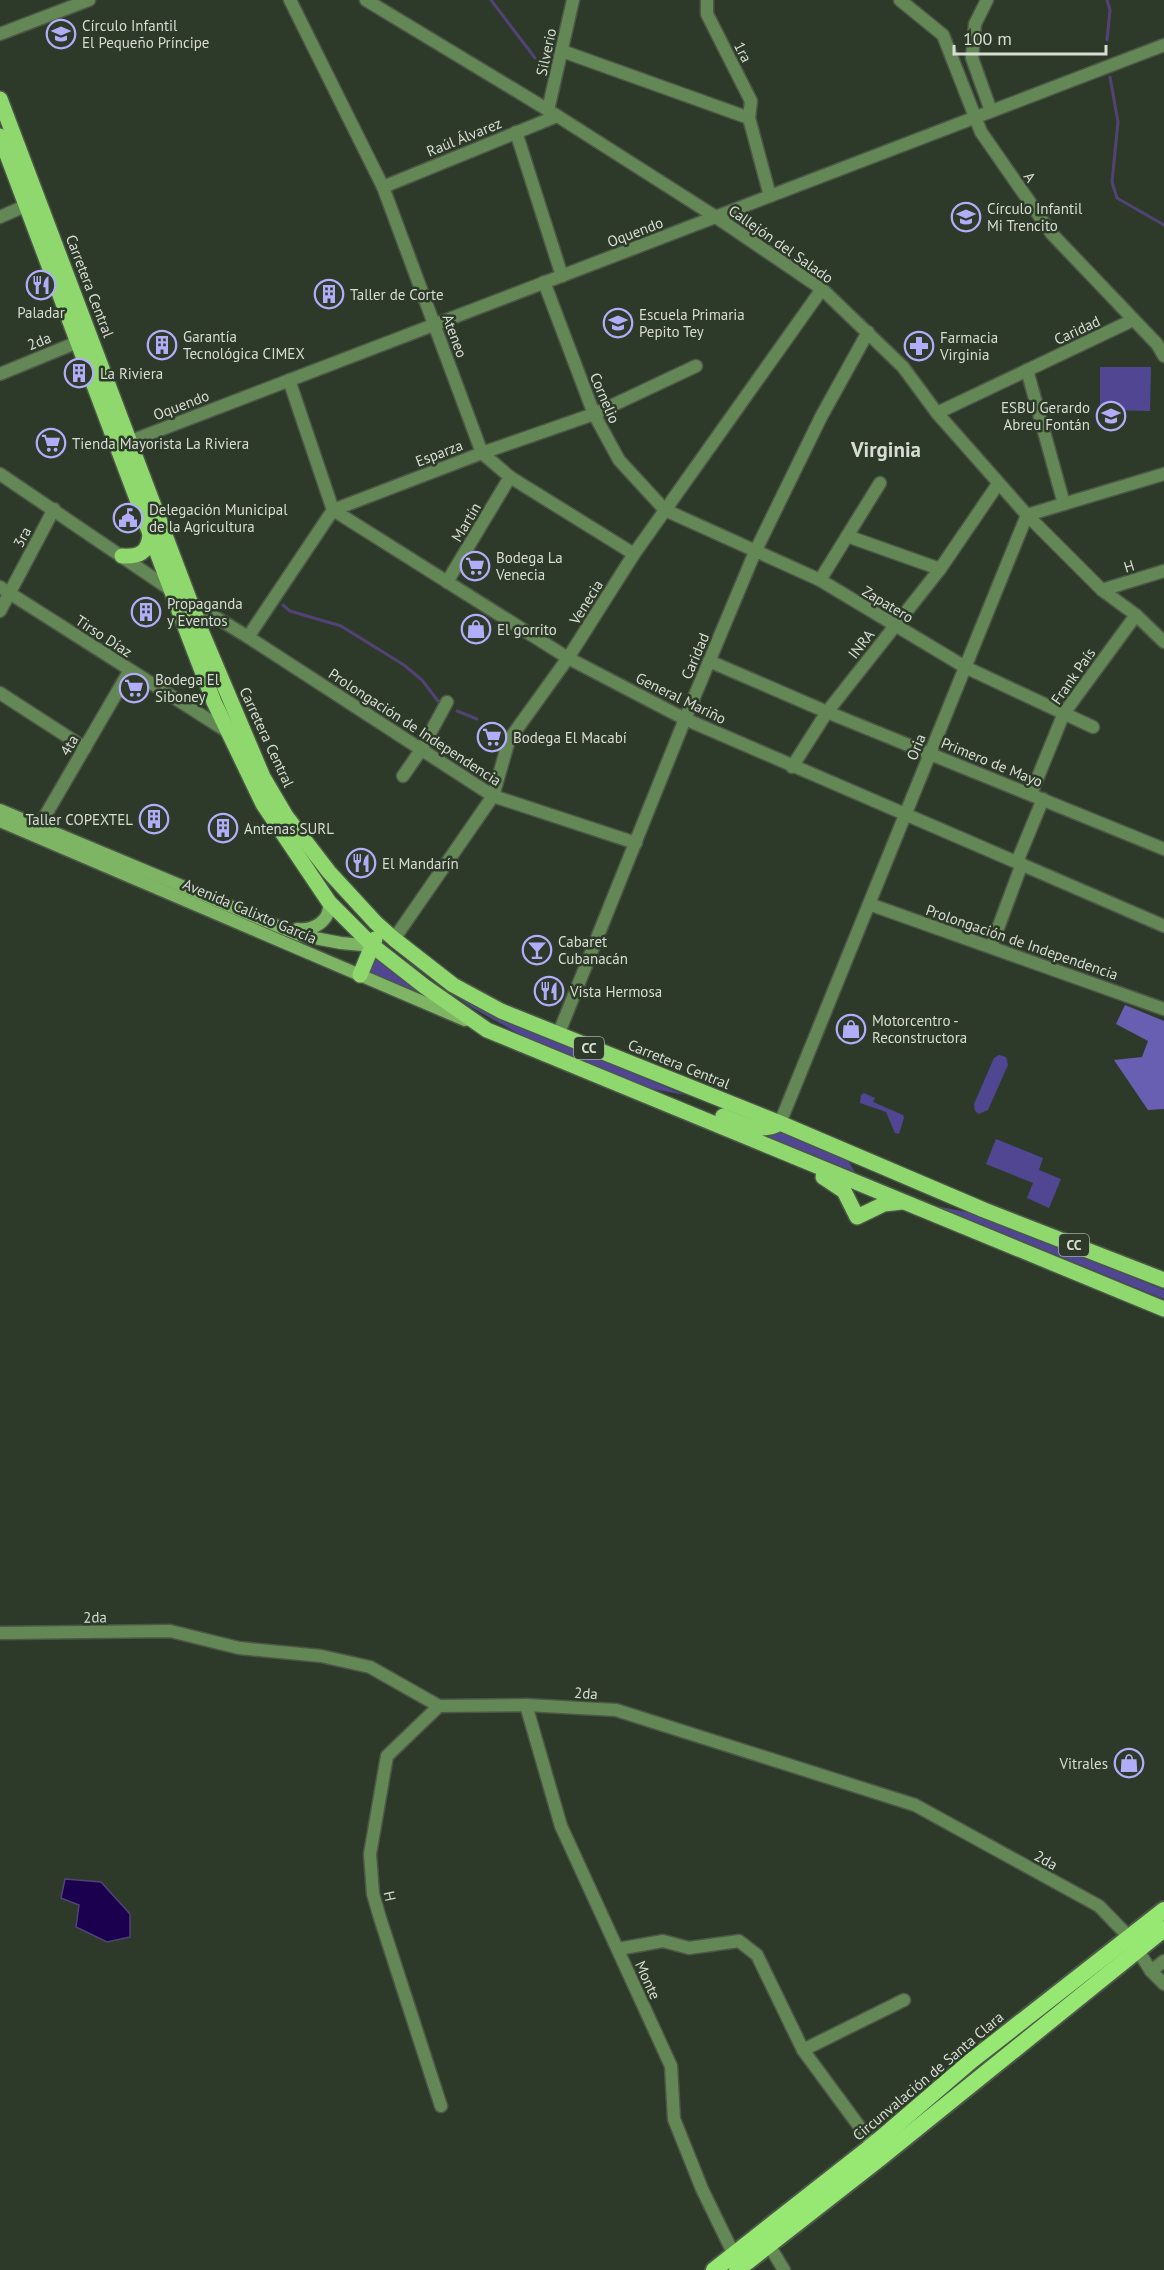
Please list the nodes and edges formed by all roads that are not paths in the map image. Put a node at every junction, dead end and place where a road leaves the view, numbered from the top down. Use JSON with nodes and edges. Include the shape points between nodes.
{"nodes":[{"id":1,"x":89,"y":0,"type":"edge"},
{"id":2,"x":290,"y":0,"type":"edge"},
{"id":3,"x":366,"y":0,"type":"edge"},
{"id":4,"x":573,"y":0,"type":"edge"},
{"id":5,"x":707,"y":0,"type":"edge"},
{"id":6,"x":900,"y":0,"type":"edge"},
{"id":7,"x":987,"y":0,"type":"edge"},
{"id":8,"x":0,"y":34,"type":"edge"},
{"id":9,"x":1164,"y":45,"type":"edge"},
{"id":10,"x":562,"y":51,"type":"junction"},
{"id":11,"x":0,"y":99,"type":"edge"},
{"id":12,"x":991,"y":111,"type":"junction"},
{"id":13,"x":553,"y":113,"type":"junction"},
{"id":14,"x":749,"y":118,"type":"junction"},
{"id":15,"x":975,"y":118,"type":"junction"},
{"id":16,"x":516,"y":132,"type":"junction"},
{"id":17,"x":0,"y":136,"type":"edge"},
{"id":18,"x":383,"y":186,"type":"junction"},
{"id":19,"x":770,"y":196,"type":"junction"},
{"id":20,"x":32,"y":203,"type":"junction"},
{"id":21,"x":0,"y":217,"type":"edge"},
{"id":22,"x":716,"y":217,"type":"junction"},
{"id":23,"x":562,"y":276,"type":"junction"},
{"id":24,"x":544,"y":282,"type":"junction"},
{"id":25,"x":822,"y":289,"type":"junction"},
{"id":26,"x":1133,"y":320,"type":"junction"},
{"id":27,"x":435,"y":324,"type":"junction"},
{"id":28,"x":868,"y":332,"type":"junction"},
{"id":29,"x":84,"y":339,"type":"junction"},
{"id":30,"x":1164,"y":356,"type":"edge"},
{"id":31,"x":696,"y":366,"type":"dead end"},
{"id":32,"x":1027,"y":370,"type":"junction"},
{"id":33,"x":0,"y":374,"type":"edge"},
{"id":34,"x":289,"y":380,"type":"junction"},
{"id":35,"x":937,"y":413,"type":"junction"},
{"id":36,"x":594,"y":414,"type":"junction"},
{"id":37,"x":123,"y":444,"type":"junction"},
{"id":38,"x":482,"y":453,"type":"junction"},
{"id":39,"x":0,"y":474,"type":"edge"},
{"id":40,"x":1164,"y":474,"type":"edge"},
{"id":41,"x":510,"y":477,"type":"junction"},
{"id":42,"x":880,"y":483,"type":"dead end"},
{"id":43,"x":998,"y":484,"type":"junction"},
{"id":44,"x":1064,"y":504,"type":"junction"},
{"id":45,"x":54,"y":509,"type":"junction"},
{"id":46,"x":333,"y":510,"type":"junction"},
{"id":47,"x":665,"y":510,"type":"junction"},
{"id":48,"x":1027,"y":515,"type":"junction"},
{"id":49,"x":156,"y":532,"type":"junction"},
{"id":50,"x":848,"y":536,"type":"junction"},
{"id":51,"x":755,"y":552,"type":"junction"},
{"id":52,"x":634,"y":554,"type":"junction"},
{"id":53,"x":123,"y":556,"type":"junction"},
{"id":54,"x":940,"y":569,"type":"junction"},
{"id":55,"x":1164,"y":571,"type":"edge"},
{"id":56,"x":820,"y":580,"type":"junction"},
{"id":57,"x":447,"y":582,"type":"junction"},
{"id":58,"x":5,"y":590,"type":"edge"},
{"id":59,"x":171,"y":590,"type":"junction"},
{"id":60,"x":1102,"y":590,"type":"junction"},
{"id":61,"x":190,"y":602,"type":"junction"},
{"id":62,"x":0,"y":611,"type":"edge"},
{"id":63,"x":1136,"y":615,"type":"junction"},
{"id":64,"x":223,"y":622,"type":"junction"},
{"id":65,"x":895,"y":626,"type":"junction"},
{"id":66,"x":195,"y":635,"type":"junction"},
{"id":67,"x":248,"y":637,"type":"junction"},
{"id":68,"x":1164,"y":642,"type":"edge"},
{"id":69,"x":568,"y":658,"type":"junction"},
{"id":70,"x":709,"y":661,"type":"junction"},
{"id":71,"x":965,"y":667,"type":"junction"},
{"id":72,"x":130,"y":670,"type":"junction"},
{"id":73,"x":0,"y":693,"type":"edge"},
{"id":74,"x":221,"y":699,"type":"junction"},
{"id":75,"x":447,"y":702,"type":"dead end"},
{"id":76,"x":192,"y":710,"type":"junction"},
{"id":77,"x":827,"y":712,"type":"junction"},
{"id":78,"x":1064,"y":713,"type":"junction"},
{"id":79,"x":685,"y":719,"type":"junction"},
{"id":80,"x":1093,"y":727,"type":"dead end"},
{"id":81,"x":228,"y":732,"type":"junction"},
{"id":82,"x":85,"y":748,"type":"junction"},
{"id":83,"x":421,"y":750,"type":"junction"},
{"id":84,"x":930,"y":754,"type":"junction"},
{"id":85,"x":792,"y":767,"type":"junction"},
{"id":86,"x":403,"y":776,"type":"dead end"},
{"id":87,"x":1031,"y":794,"type":"junction"},
{"id":88,"x":493,"y":796,"type":"junction"},
{"id":89,"x":1043,"y":799,"type":"junction"},
{"id":90,"x":269,"y":801,"type":"junction"},
{"id":91,"x":0,"y":810,"type":"edge"},
{"id":92,"x":906,"y":813,"type":"junction"},
{"id":93,"x":0,"y":821,"type":"edge"},
{"id":94,"x":37,"y":831,"type":"junction"},
{"id":95,"x":636,"y":843,"type":"junction"},
{"id":96,"x":1164,"y":849,"type":"edge"},
{"id":97,"x":1019,"y":863,"type":"junction"},
{"id":98,"x":329,"y":872,"type":"junction"},
{"id":99,"x":315,"y":882,"type":"junction"},
{"id":100,"x":329,"y":902,"type":"junction"},
{"id":101,"x":869,"y":904,"type":"junction"},
{"id":102,"x":376,"y":923,"type":"junction"},
{"id":103,"x":1164,"y":926,"type":"edge"},
{"id":104,"x":278,"y":927,"type":"junction"},
{"id":105,"x":394,"y":939,"type":"junction"},
{"id":106,"x":373,"y":946,"type":"junction"},
{"id":107,"x":991,"y":947,"type":"junction"},
{"id":108,"x":360,"y":975,"type":"junction"},
{"id":109,"x":453,"y":985,"type":"junction"},
{"id":110,"x":1164,"y":1009,"type":"edge"},
{"id":111,"x":487,"y":1030,"type":"junction"},
{"id":112,"x":558,"y":1035,"type":"junction"},
{"id":113,"x":651,"y":1097,"type":"junction"},
{"id":114,"x":780,"y":1124,"type":"junction"},
{"id":115,"x":789,"y":1155,"type":"junction"},
{"id":116,"x":884,"y":1167,"type":"junction"},
{"id":117,"x":875,"y":1190,"type":"junction"},
{"id":118,"x":909,"y":1204,"type":"junction"},
{"id":119,"x":1164,"y":1280,"type":"edge"},
{"id":120,"x":1164,"y":1309,"type":"edge"},
{"id":121,"x":0,"y":1633,"type":"edge"},
{"id":122,"x":526,"y":1705,"type":"junction"},
{"id":123,"x":439,"y":1706,"type":"junction"},
{"id":124,"x":1164,"y":1910,"type":"edge"},
{"id":125,"x":1164,"y":1929,"type":"edge"},
{"id":126,"x":1133,"y":1944,"type":"junction"},
{"id":127,"x":618,"y":1949,"type":"junction"},
{"id":128,"x":1164,"y":1961,"type":"edge"},
{"id":129,"x":1151,"y":1971,"type":"junction"},
{"id":130,"x":1164,"y":1984,"type":"edge"},
{"id":131,"x":904,"y":2000,"type":"dead end"},
{"id":132,"x":802,"y":2050,"type":"junction"},
{"id":133,"x":441,"y":2106,"type":"dead end"},
{"id":134,"x":873,"y":2145,"type":"junction"},
{"id":135,"x":765,"y":2239,"type":"junction"},
{"id":136,"x":737,"y":2264,"type":"edge"},
{"id":137,"x":714,"y":2270,"type":"edge"},
{"id":138,"x":784,"y":2270,"type":"edge"}],
"edges":[{"from":1,"to":8,"type":"street"},
{"from":2,"to":18,"type":"street","name":"Ateneo"},
{"from":3,"to":13,"type":"street","name":"Callejón del Salado"},
{"from":4,"to":10,"type":"street","name":"Silverio"},
{"from":5,"to":14,"type":"street","name":"1ra","via":[[707,14],[751,101]]},
{"from":6,"to":15,"type":"street","name":"A","via":[[943,35]]},
{"from":7,"to":12,"type":"street","via":[[975,24],[972,57]]},
{"from":9,"to":12,"type":"street","name":"Oquendo"},
{"from":10,"to":13,"type":"street","name":"Silverio"},
{"from":10,"to":14,"type":"street"},
{"from":11,"to":20,"type":"main road","name":"Carretera Central","number":"CC"},
{"from":12,"to":15,"type":"street","name":"Oquendo"},
{"from":13,"to":16,"type":"street","name":"Raúl Álvarez"},
{"from":13,"to":22,"type":"street","name":"Callejón del Salado"},
{"from":14,"to":19,"type":"street","name":"1ra"},
{"from":15,"to":19,"type":"street","name":"Oquendo"},
{"from":15,"to":26,"type":"street","name":"A","via":[[1052,234]]},
{"from":16,"to":18,"type":"street","name":"Raúl Álvarez"},
{"from":16,"to":23,"type":"street"},
{"from":17,"to":20,"type":"main road","name":"Carretera Central","number":"CC"},
{"from":18,"to":27,"type":"street","name":"Ateneo"},
{"from":19,"to":22,"type":"street","name":"Oquendo"},
{"from":20,"to":21,"type":"street"},
{"from":20,"to":29,"type":"main road","name":"Carretera Central","number":"CC"},
{"from":22,"to":23,"type":"street","name":"Oquendo"},
{"from":22,"to":25,"type":"street","name":"Callejón del Salado"},
{"from":23,"to":24,"type":"street","name":"Oquendo"},
{"from":24,"to":27,"type":"street","name":"Oquendo"},
{"from":24,"to":36,"type":"street","name":"Cornelio"},
{"from":25,"to":28,"type":"street","name":"Callejón del Salado"},
{"from":25,"to":47,"type":"street","name":"Venecia"},
{"from":26,"to":30,"type":"street","name":"A"},
{"from":26,"to":32,"type":"street","name":"Caridad"},
{"from":27,"to":34,"type":"street","name":"Oquendo"},
{"from":27,"to":38,"type":"street","name":"Ateneo"},
{"from":28,"to":35,"type":"street","name":"Callejón del Salado","via":[[903,367]]},
{"from":28,"to":51,"type":"street","name":"Caridad"},
{"from":29,"to":33,"type":"street","name":"2da"},
{"from":29,"to":37,"type":"main road","name":"Carretera Central","number":"CC"},
{"from":31,"to":36,"type":"street","name":"Esparza"},
{"from":32,"to":35,"type":"street","name":"Caridad"},
{"from":32,"to":44,"type":"street"},
{"from":34,"to":37,"type":"street","name":"Oquendo"},
{"from":34,"to":46,"type":"street"},
{"from":35,"to":43,"type":"street","name":"Callejón del Salado"},
{"from":36,"to":38,"type":"street","name":"Esparza"},
{"from":36,"to":47,"type":"street","name":"Cornelio","via":[[619,460]]},
{"from":37,"to":49,"type":"main road","name":"Carretera Central","number":"CC"},
{"from":38,"to":41,"type":"street","name":"Ateneo"},
{"from":38,"to":46,"type":"street","name":"Esparza"},
{"from":39,"to":45,"type":"street","name":"Prolongación de Independencia"},
{"from":40,"to":44,"type":"street"},
{"from":41,"to":52,"type":"street","name":"Ateneo"},
{"from":41,"to":57,"type":"street","name":"Martín"},
{"from":42,"to":50,"type":"street"},
{"from":43,"to":48,"type":"street","name":"Callejón del Salado"},
{"from":43,"to":54,"type":"street","name":"INRA"},
{"from":44,"to":48,"type":"street"},
{"from":45,"to":53,"type":"street","name":"Prolongación de Independencia"},
{"from":45,"to":58,"type":"street","name":"3ra"},
{"from":46,"to":57,"type":"street","name":"General Mariño"},
{"from":46,"to":67,"type":"street"},
{"from":47,"to":51,"type":"street","name":"Zapatero"},
{"from":47,"to":52,"type":"street","name":"Venecia"},
{"from":48,"to":60,"type":"street","name":"Callejón del Salado"},
{"from":48,"to":71,"type":"street","name":"Oria"},
{"from":49,"to":53,"type":"main road","via":[[145,552],[136,557]]},
{"from":49,"to":59,"type":"main road","name":"Carretera Central","number":"CC"},
{"from":49,"to":61,"type":"main road","name":"Carretera Central","number":"CC"},
{"from":50,"to":54,"type":"street"},
{"from":50,"to":56,"type":"street"},
{"from":51,"to":56,"type":"street","name":"Zapatero"},
{"from":51,"to":70,"type":"street","name":"Caridad"},
{"from":52,"to":69,"type":"street","name":"Venecia"},
{"from":53,"to":59,"type":"street","name":"Prolongación de Independencia"},
{"from":54,"to":65,"type":"street","name":"INRA"},
{"from":55,"to":60,"type":"street","name":"H"},
{"from":56,"to":65,"type":"street","name":"Zapatero"},
{"from":57,"to":69,"type":"street","name":"General Mariño"},
{"from":58,"to":62,"type":"street","name":"3ra"},
{"from":58,"to":72,"type":"street","name":"Tirso Díaz"},
{"from":59,"to":61,"type":"street","name":"Prolongación de Independencia"},
{"from":59,"to":66,"type":"main road","name":"Carretera Central","number":"CC"},
{"from":60,"to":63,"type":"street","name":"Callejón del Salado"},
{"from":61,"to":64,"type":"street","name":"Prolongación de Independencia"},
{"from":61,"to":66,"type":"main road","name":"Carretera Central","number":"CC"},
{"from":63,"to":68,"type":"street","name":"Callejón del Salado"},
{"from":63,"to":78,"type":"street","name":"Frank País"},
{"from":64,"to":66,"type":"street","via":[[213,621]]},
{"from":64,"to":67,"type":"street","name":"Prolongación de Independencia"},
{"from":65,"to":71,"type":"street","name":"Zapatero"},
{"from":65,"to":77,"type":"street","name":"INRA"},
{"from":66,"to":74,"type":"main road","name":"Carretera Central","number":"CC"},
{"from":67,"to":83,"type":"street","name":"Prolongación de Independencia"},
{"from":69,"to":79,"type":"street","name":"General Mariño"},
{"from":69,"to":88,"type":"street","name":"Venecia","via":[[509,740]]},
{"from":70,"to":77,"type":"street","name":"Primero de Mayo"},
{"from":70,"to":79,"type":"street","name":"Caridad"},
{"from":71,"to":78,"type":"street","name":"Zapatero"},
{"from":71,"to":84,"type":"street","name":"Oria"},
{"from":72,"to":76,"type":"street","name":"Tirso Díaz"},
{"from":72,"to":82,"type":"street","name":"4ta"},
{"from":73,"to":82,"type":"street"},
{"from":74,"to":76,"type":"street"},
{"from":74,"to":81,"type":"main road","name":"Carretera Central","number":"CC"},
{"from":74,"to":90,"type":"main road","name":"Carretera Central","number":"CC","via":[[263,777]]},
{"from":75,"to":83,"type":"street"},
{"from":76,"to":81,"type":"street","name":"Tirso Díaz"},
{"from":77,"to":84,"type":"street","name":"Primero de Mayo"},
{"from":77,"to":85,"type":"street","name":"INRA"},
{"from":78,"to":80,"type":"street","name":"Zapatero"},
{"from":78,"to":87,"type":"street","name":"Frank País"},
{"from":79,"to":85,"type":"street","name":"General Mariño"},
{"from":79,"to":95,"type":"street","name":"Caridad"},
{"from":81,"to":90,"type":"main road","name":"Carretera Central","number":"CC"},
{"from":82,"to":94,"type":"street","name":"4ta"},
{"from":83,"to":86,"type":"street"},
{"from":83,"to":88,"type":"street","name":"Prolongación de Independencia"},
{"from":84,"to":87,"type":"street","name":"Primero de Mayo"},
{"from":84,"to":92,"type":"street","name":"Oria"},
{"from":85,"to":92,"type":"street","name":"General Mariño"},
{"from":87,"to":89,"type":"street","name":"Primero de Mayo"},
{"from":88,"to":95,"type":"street","name":"Prolongación de Independencia"},
{"from":88,"to":105,"type":"street","name":"Venecia"},
{"from":89,"to":96,"type":"street","name":"Primero de Mayo"},
{"from":89,"to":97,"type":"street","via":[[1018,857]]},
{"from":90,"to":98,"type":"main road","name":"Carretera Central","number":"CC","via":[[286,816]]},
{"from":90,"to":99,"type":"main road","name":"Carretera Central","number":"CC"},
{"from":91,"to":94,"type":"main road","name":"Avenida Calixto García"},
{"from":92,"to":97,"type":"street","name":"General Mariño"},
{"from":92,"to":101,"type":"street","name":"Oria"},
{"from":93,"to":94,"type":"main road","name":"Avenida Calixto García"},
{"from":94,"to":104,"type":"main road","name":"Avenida Calixto García"},
{"from":94,"to":108,"type":"main road","name":"Avenida Calixto García"},
{"from":95,"to":112,"type":"street","name":"Caridad"},
{"from":97,"to":103,"type":"street","name":"General Mariño"},
{"from":97,"to":107,"type":"street"},
{"from":98,"to":99,"type":"main road"},
{"from":98,"to":102,"type":"main road","name":"Carretera Central","number":"CC"},
{"from":99,"to":100,"type":"main road","name":"Carretera Central","number":"CC"},
{"from":100,"to":104,"type":"main road","via":[[327,915],[314,928]]},
{"from":100,"to":106,"type":"main road","name":"Carretera Central","number":"CC"},
{"from":101,"to":107,"type":"street","name":"Prolongación de Independencia"},
{"from":101,"to":114,"type":"street","name":"Oria"},
{"from":102,"to":105,"type":"main road","name":"Carretera Central","number":"CC"},
{"from":102,"to":106,"type":"main road"},
{"from":104,"to":106,"type":"main road","name":"Avenida Calixto García","via":[[341,944]]},
{"from":105,"to":109,"type":"main road","name":"Carretera Central","number":"CC"},
{"from":106,"to":108,"type":"main road"},
{"from":106,"to":109,"type":"main road","via":[[401,951]]},
{"from":106,"to":111,"type":"main road","name":"Carretera Central","number":"CC"},
{"from":107,"to":110,"type":"street","name":"Prolongación de Independencia"},
{"from":108,"to":111,"type":"main road","name":"Avenida Calixto García"},
{"from":109,"to":112,"type":"main road","name":"Carretera Central","number":"CC"},
{"from":111,"to":113,"type":"main road","name":"Carretera Central","number":"CC"},
{"from":112,"to":114,"type":"main road","name":"Carretera Central","number":"CC"},
{"from":113,"to":114,"type":"main road","via":[[695,1105],[757,1128]]},
{"from":113,"to":115,"type":"main road","name":"Carretera Central","number":"CC"},
{"from":114,"to":116,"type":"main road","name":"Carretera Central","number":"CC"},
{"from":115,"to":117,"type":"main road","name":"Carretera Central","number":"CC"},
{"from":115,"to":118,"type":"main road","via":[[799,1165],[839,1186],[857,1217],[884,1204]]},
{"from":116,"to":117,"type":"main road"},
{"from":116,"to":119,"type":"main road","name":"Carretera Central","number":"CC"},
{"from":117,"to":118,"type":"main road","name":"Carretera Central","number":"CC"},
{"from":118,"to":120,"type":"main road","name":"Carretera Central","number":"CC"},
{"from":121,"to":123,"type":"street","name":"2da","via":[[170,1631],[239,1648],[321,1656],[370,1666]]},
{"from":122,"to":123,"type":"street","name":"2da"},
{"from":122,"to":126,"type":"street","name":"2da","via":[[616,1710],[915,1805],[1099,1906]]},
{"from":122,"to":127,"type":"street","name":"Monte","via":[[561,1826]]},
{"from":123,"to":133,"type":"street","name":"H","via":[[387,1756],[370,1854],[373,1894]]},
{"from":124,"to":126,"type":"highway","name":"Circunvalación de Santa Clara"},
{"from":125,"to":126,"type":"highway","name":"Circunvalación de Santa Clara"},
{"from":126,"to":129,"type":"street","name":"2da"},
{"from":126,"to":134,"type":"highway","name":"Circunvalación de Santa Clara","via":[[971,2061]]},
{"from":126,"to":135,"type":"highway","name":"Circunvalación de Santa Clara","via":[[879,2159]]},
{"from":127,"to":132,"type":"street","via":[[663,1941],[689,1948],[739,1941],[757,1955]]},
{"from":127,"to":136,"type":"street","name":"Monte","via":[[670,2066],[674,2119]]},
{"from":128,"to":129,"type":"street"},
{"from":129,"to":130,"type":"street","name":"2da"},
{"from":131,"to":132,"type":"street"},
{"from":132,"to":134,"type":"street"},
{"from":134,"to":135,"type":"highway","name":"Circunvalación de Santa Clara"},
{"from":135,"to":136,"type":"highway","name":"Circunvalación de Santa Clara"},
{"from":135,"to":138,"type":"street"},
{"from":136,"to":137,"type":"highway","name":"Circunvalación de Santa Clara"}]}
